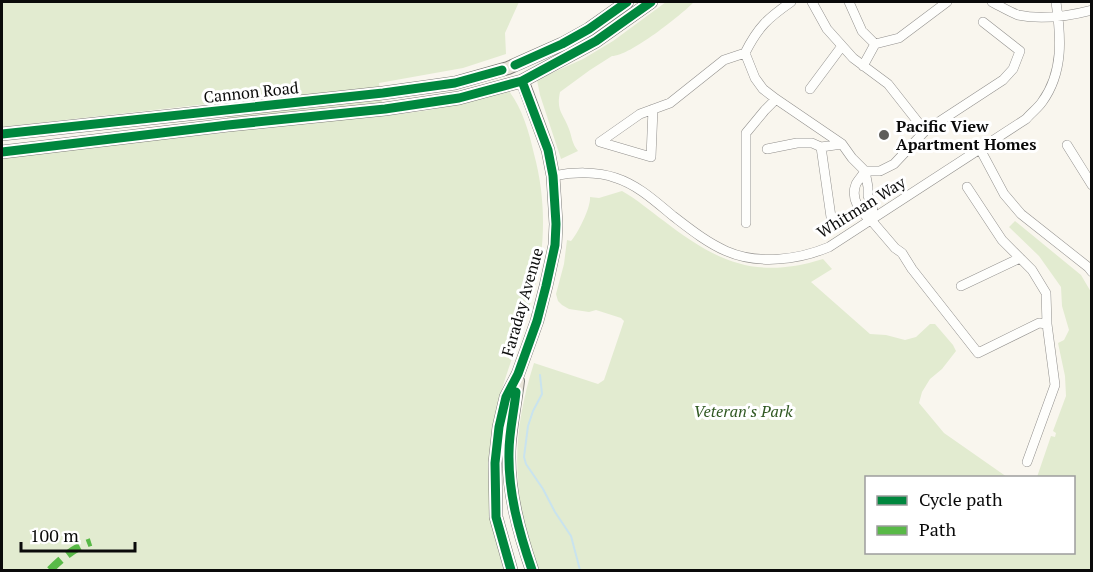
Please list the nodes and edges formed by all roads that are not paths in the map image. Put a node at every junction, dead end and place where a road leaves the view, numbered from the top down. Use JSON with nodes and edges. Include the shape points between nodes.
{"nodes":[{"id":1,"x":627,"y":2,"type":"edge"},
{"id":2,"x":651,"y":2,"type":"edge"},
{"id":3,"x":791,"y":2,"type":"edge"},
{"id":4,"x":812,"y":2,"type":"edge"},
{"id":5,"x":849,"y":2,"type":"edge"},
{"id":6,"x":947,"y":2,"type":"edge"},
{"id":7,"x":992,"y":2,"type":"edge"},
{"id":8,"x":1056,"y":2,"type":"edge"},
{"id":9,"x":1092,"y":10,"type":"edge"},
{"id":10,"x":1058,"y":15,"type":"junction"},
{"id":11,"x":983,"y":22,"type":"dead end"},
{"id":12,"x":875,"y":44,"type":"junction"},
{"id":13,"x":842,"y":46,"type":"junction"},
{"id":14,"x":745,"y":53,"type":"junction"},
{"id":15,"x":515,"y":65,"type":"junction"},
{"id":16,"x":863,"y":66,"type":"junction"},
{"id":17,"x":523,"y":83,"type":"junction"},
{"id":18,"x":810,"y":89,"type":"dead end"},
{"id":19,"x":776,"y":99,"type":"junction"},
{"id":20,"x":653,"y":109,"type":"junction"},
{"id":21,"x":925,"y":131,"type":"junction"},
{"id":22,"x":2,"y":134,"type":"edge"},
{"id":23,"x":842,"y":144,"type":"junction"},
{"id":24,"x":1067,"y":145,"type":"dead end"},
{"id":25,"x":822,"y":147,"type":"junction"},
{"id":26,"x":767,"y":149,"type":"dead end"},
{"id":27,"x":980,"y":149,"type":"junction"},
{"id":28,"x":2,"y":152,"type":"edge"},
{"id":29,"x":865,"y":171,"type":"junction"},
{"id":30,"x":553,"y":176,"type":"junction"},
{"id":31,"x":1092,"y":185,"type":"edge"},
{"id":32,"x":967,"y":187,"type":"dead end"},
{"id":33,"x":831,"y":217,"type":"dead end"},
{"id":34,"x":871,"y":220,"type":"junction"},
{"id":35,"x":746,"y":223,"type":"dead end"},
{"id":36,"x":1020,"y":258,"type":"junction"},
{"id":37,"x":1092,"y":272,"type":"edge"},
{"id":38,"x":961,"y":286,"type":"dead end"},
{"id":39,"x":1047,"y":324,"type":"junction"},
{"id":40,"x":518,"y":374,"type":"junction"},
{"id":41,"x":1027,"y":462,"type":"dead end"},
{"id":42,"x":511,"y":570,"type":"edge"},
{"id":43,"x":532,"y":570,"type":"edge"}],
"edges":[{"from":1,"to":15,"type":"main road","name":"Cannon Road","via":[[580,34]]},
{"from":2,"to":17,"type":"main road","name":"Cannon Road","via":[[596,41]]},
{"from":3,"to":14,"type":"street","via":[[760,27]]},
{"from":4,"to":13,"type":"street"},
{"from":5,"to":12,"type":"street","via":[[862,31]]},
{"from":6,"to":12,"type":"street","via":[[899,38]]},
{"from":7,"to":10,"type":"street","via":[[1017,14]]},
{"from":8,"to":10,"type":"street","name":"Whitman Way"},
{"from":9,"to":10,"type":"street"},
{"from":10,"to":27,"type":"street","name":"Whitman Way","via":[[1059,67],[1050,89],[1026,118]]},
{"from":11,"to":21,"type":"street","via":[[1020,51],[1013,69],[1003,80]]},
{"from":12,"to":16,"type":"street"},
{"from":13,"to":16,"type":"street"},
{"from":13,"to":18,"type":"street"},
{"from":14,"to":19,"type":"street","via":[[755,78]]},
{"from":14,"to":20,"type":"street","via":[[724,60],[670,103]]},
{"from":15,"to":17,"type":"main road","name":"Faraday Avenue"},
{"from":15,"to":22,"type":"main road","name":"Cannon Road","via":[[455,83],[383,93]]},
{"from":16,"to":21,"type":"street","via":[[888,84]]},
{"from":17,"to":28,"type":"main road","name":"Cannon Road","via":[[385,109]]},
{"from":17,"to":30,"type":"main road","name":"Faraday Avenue","via":[[548,150]]},
{"from":19,"to":23,"type":"street"},
{"from":19,"to":35,"type":"street","via":[[746,133]]},
{"from":20,"to":20,"type":"street","via":[[640,114],[600,142],[651,157]]},
{"from":21,"to":29,"type":"street","via":[[894,164],[880,171]]},
{"from":23,"to":25,"type":"street"},
{"from":23,"to":29,"type":"street"},
{"from":24,"to":31,"type":"street"},
{"from":25,"to":26,"type":"street","via":[[797,143]]},
{"from":25,"to":33,"type":"street"},
{"from":27,"to":34,"type":"street","name":"Whitman Way"},
{"from":27,"to":37,"type":"street","via":[[1004,194],[1021,214]]},
{"from":29,"to":34,"type":"street","via":[[856,185],[855,196],[861,213]]},
{"from":30,"to":34,"type":"street","name":"Whitman Way","via":[[589,174],[616,178],[650,197],[711,243],[728,252],[763,259],[817,252]]},
{"from":30,"to":40,"type":"main road","name":"Faraday Avenue","via":[[556,224],[552,263]]},
{"from":32,"to":36,"type":"street","via":[[1002,240]]},
{"from":34,"to":39,"type":"street","via":[[902,253],[978,353],[1039,323]]},
{"from":36,"to":38,"type":"street"},
{"from":36,"to":39,"type":"street","via":[[1046,293]]},
{"from":39,"to":41,"type":"street","via":[[1056,385]]},
{"from":40,"to":42,"type":"main road","name":"Faraday Avenue","via":[[506,397],[495,463],[496,517]]},
{"from":40,"to":43,"type":"main road","name":"Faraday Avenue","via":[[509,451],[512,499]]}]}
